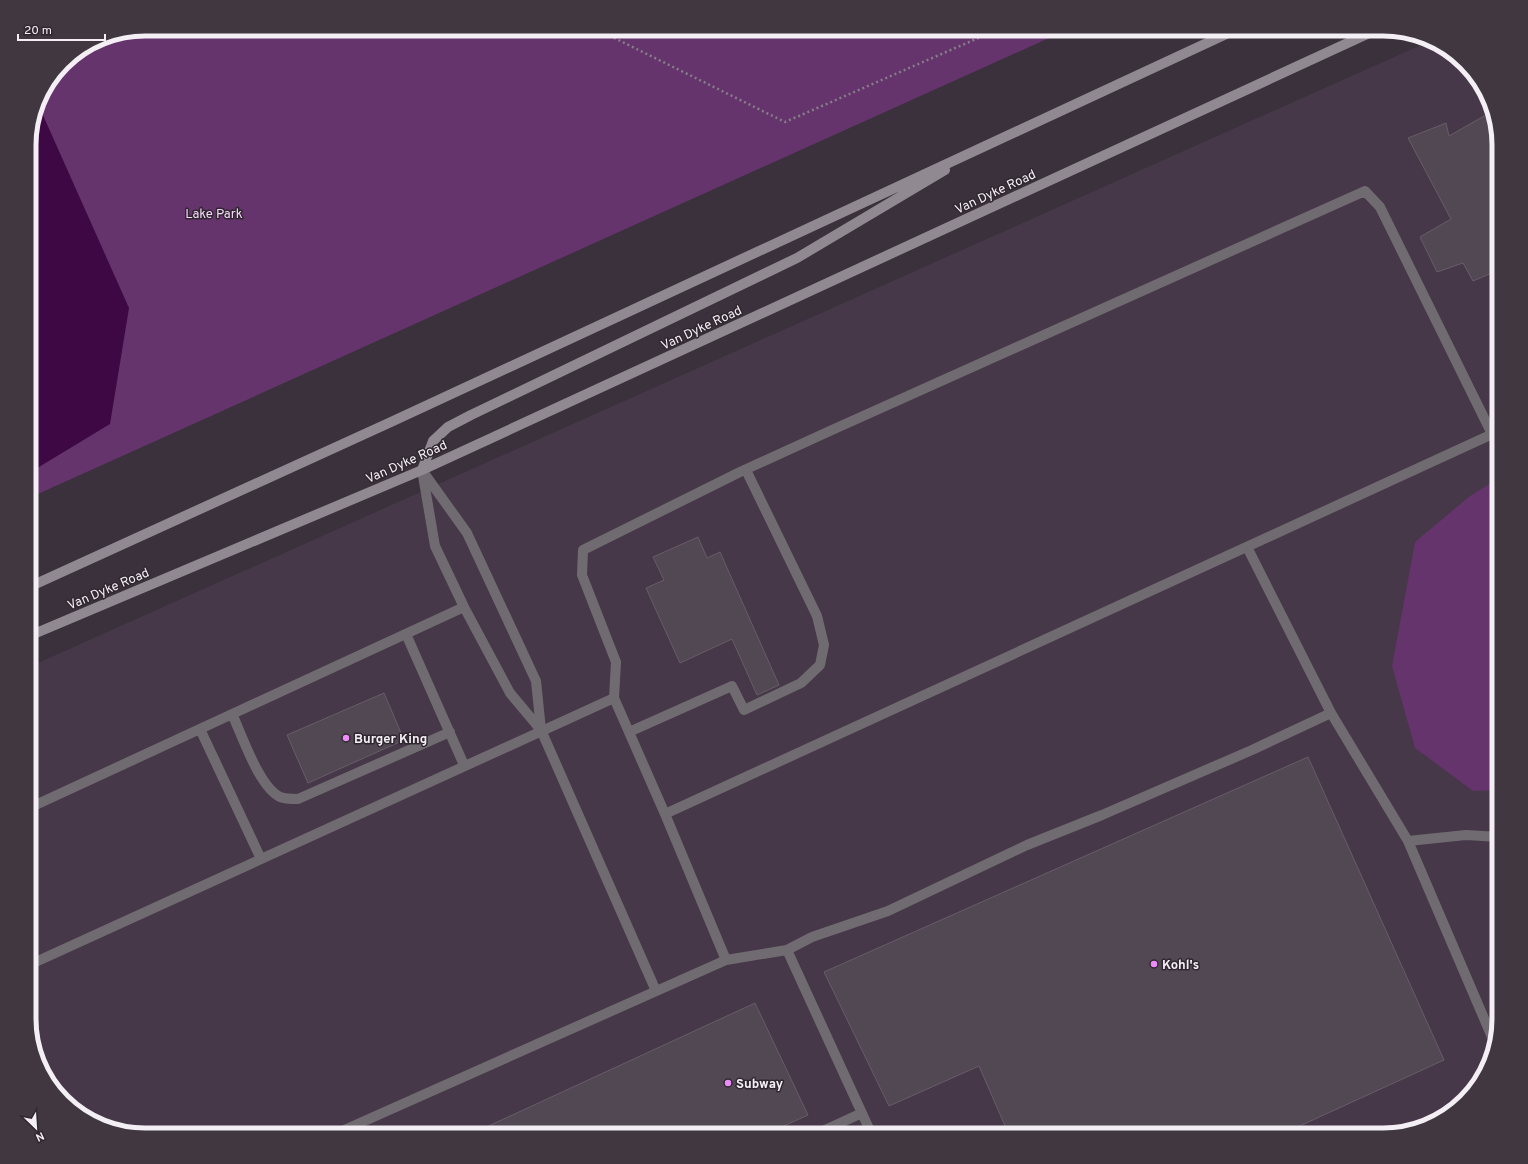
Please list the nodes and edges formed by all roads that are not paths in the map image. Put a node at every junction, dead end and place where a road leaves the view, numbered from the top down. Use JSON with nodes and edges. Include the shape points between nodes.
{"nodes":[{"id":1,"x":1222,"y":36,"type":"edge"},
{"id":2,"x":1363,"y":36,"type":"edge"},
{"id":3,"x":995,"y":141,"type":"junction"},
{"id":4,"x":1492,"y":426,"type":"edge"},
{"id":5,"x":1492,"y":433,"type":"edge"},
{"id":6,"x":422,"y":470,"type":"junction"},
{"id":7,"x":746,"y":470,"type":"junction"},
{"id":8,"x":1248,"y":547,"type":"junction"},
{"id":9,"x":36,"y":584,"type":"edge"},
{"id":10,"x":464,"y":607,"type":"junction"},
{"id":11,"x":36,"y":633,"type":"edge"},
{"id":12,"x":406,"y":634,"type":"junction"},
{"id":13,"x":614,"y":698,"type":"junction"},
{"id":14,"x":1331,"y":713,"type":"junction"},
{"id":15,"x":232,"y":714,"type":"junction"},
{"id":16,"x":200,"y":729,"type":"junction"},
{"id":17,"x":541,"y":730,"type":"junction"},
{"id":18,"x":450,"y":732,"type":"junction"},
{"id":19,"x":629,"y":732,"type":"junction"},
{"id":20,"x":464,"y":765,"type":"junction"},
{"id":21,"x":36,"y":805,"type":"edge"},
{"id":22,"x":665,"y":814,"type":"junction"},
{"id":23,"x":1492,"y":837,"type":"edge"},
{"id":24,"x":1408,"y":841,"type":"junction"},
{"id":25,"x":261,"y":859,"type":"junction"},
{"id":26,"x":787,"y":950,"type":"junction"},
{"id":27,"x":726,"y":960,"type":"junction"},
{"id":28,"x":36,"y":962,"type":"edge"},
{"id":29,"x":656,"y":991,"type":"junction"},
{"id":30,"x":1491,"y":1034,"type":"edge"},
{"id":31,"x":862,"y":1113,"type":"junction"},
{"id":32,"x":350,"y":1128,"type":"edge"},
{"id":33,"x":829,"y":1128,"type":"edge"},
{"id":34,"x":869,"y":1128,"type":"edge"}],
"edges":[{"from":1,"to":3,"type":"main road"},
{"from":2,"to":6,"type":"main road","name":"Van Dyke Road"},
{"from":3,"to":6,"type":"main road","via":[[798,258],[448,427],[433,441]]},
{"from":3,"to":9,"type":"main road"},
{"from":4,"to":7,"type":"lane","via":[[1380,207],[1365,191]]},
{"from":5,"to":8,"type":"lane"},
{"from":6,"to":10,"type":"lane","via":[[435,546]]},
{"from":6,"to":11,"type":"main road","name":"Van Dyke Road"},
{"from":6,"to":17,"type":"lane","via":[[467,533],[536,681]]},
{"from":7,"to":13,"type":"lane","via":[[583,550],[582,575],[616,662]]},
{"from":7,"to":19,"type":"lane","via":[[817,616],[824,645],[820,665],[801,683],[744,710],[732,686]]},
{"from":8,"to":14,"type":"lane"},
{"from":8,"to":22,"type":"lane"},
{"from":10,"to":12,"type":"lane"},
{"from":10,"to":17,"type":"lane","via":[[510,693]]},
{"from":12,"to":15,"type":"lane"},
{"from":12,"to":18,"type":"lane"},
{"from":13,"to":17,"type":"lane"},
{"from":13,"to":19,"type":"lane"},
{"from":14,"to":24,"type":"lane"},
{"from":14,"to":26,"type":"lane","via":[[1238,756],[1027,845],[888,911],[812,937]]},
{"from":15,"to":16,"type":"lane"},
{"from":15,"to":18,"type":"lane","via":[[263,781],[280,797],[290,799],[298,799]]},
{"from":16,"to":21,"type":"lane"},
{"from":16,"to":25,"type":"lane"},
{"from":17,"to":20,"type":"lane"},
{"from":17,"to":29,"type":"lane"},
{"from":18,"to":20,"type":"lane"},
{"from":19,"to":22,"type":"lane"},
{"from":20,"to":25,"type":"lane"},
{"from":22,"to":27,"type":"lane"},
{"from":23,"to":24,"type":"lane","via":[[1466,835]]},
{"from":24,"to":30,"type":"lane"},
{"from":25,"to":28,"type":"lane"},
{"from":26,"to":27,"type":"lane"},
{"from":26,"to":31,"type":"lane"},
{"from":27,"to":29,"type":"lane"},
{"from":29,"to":32,"type":"lane"},
{"from":31,"to":33,"type":"lane"},
{"from":31,"to":34,"type":"lane"}]}
